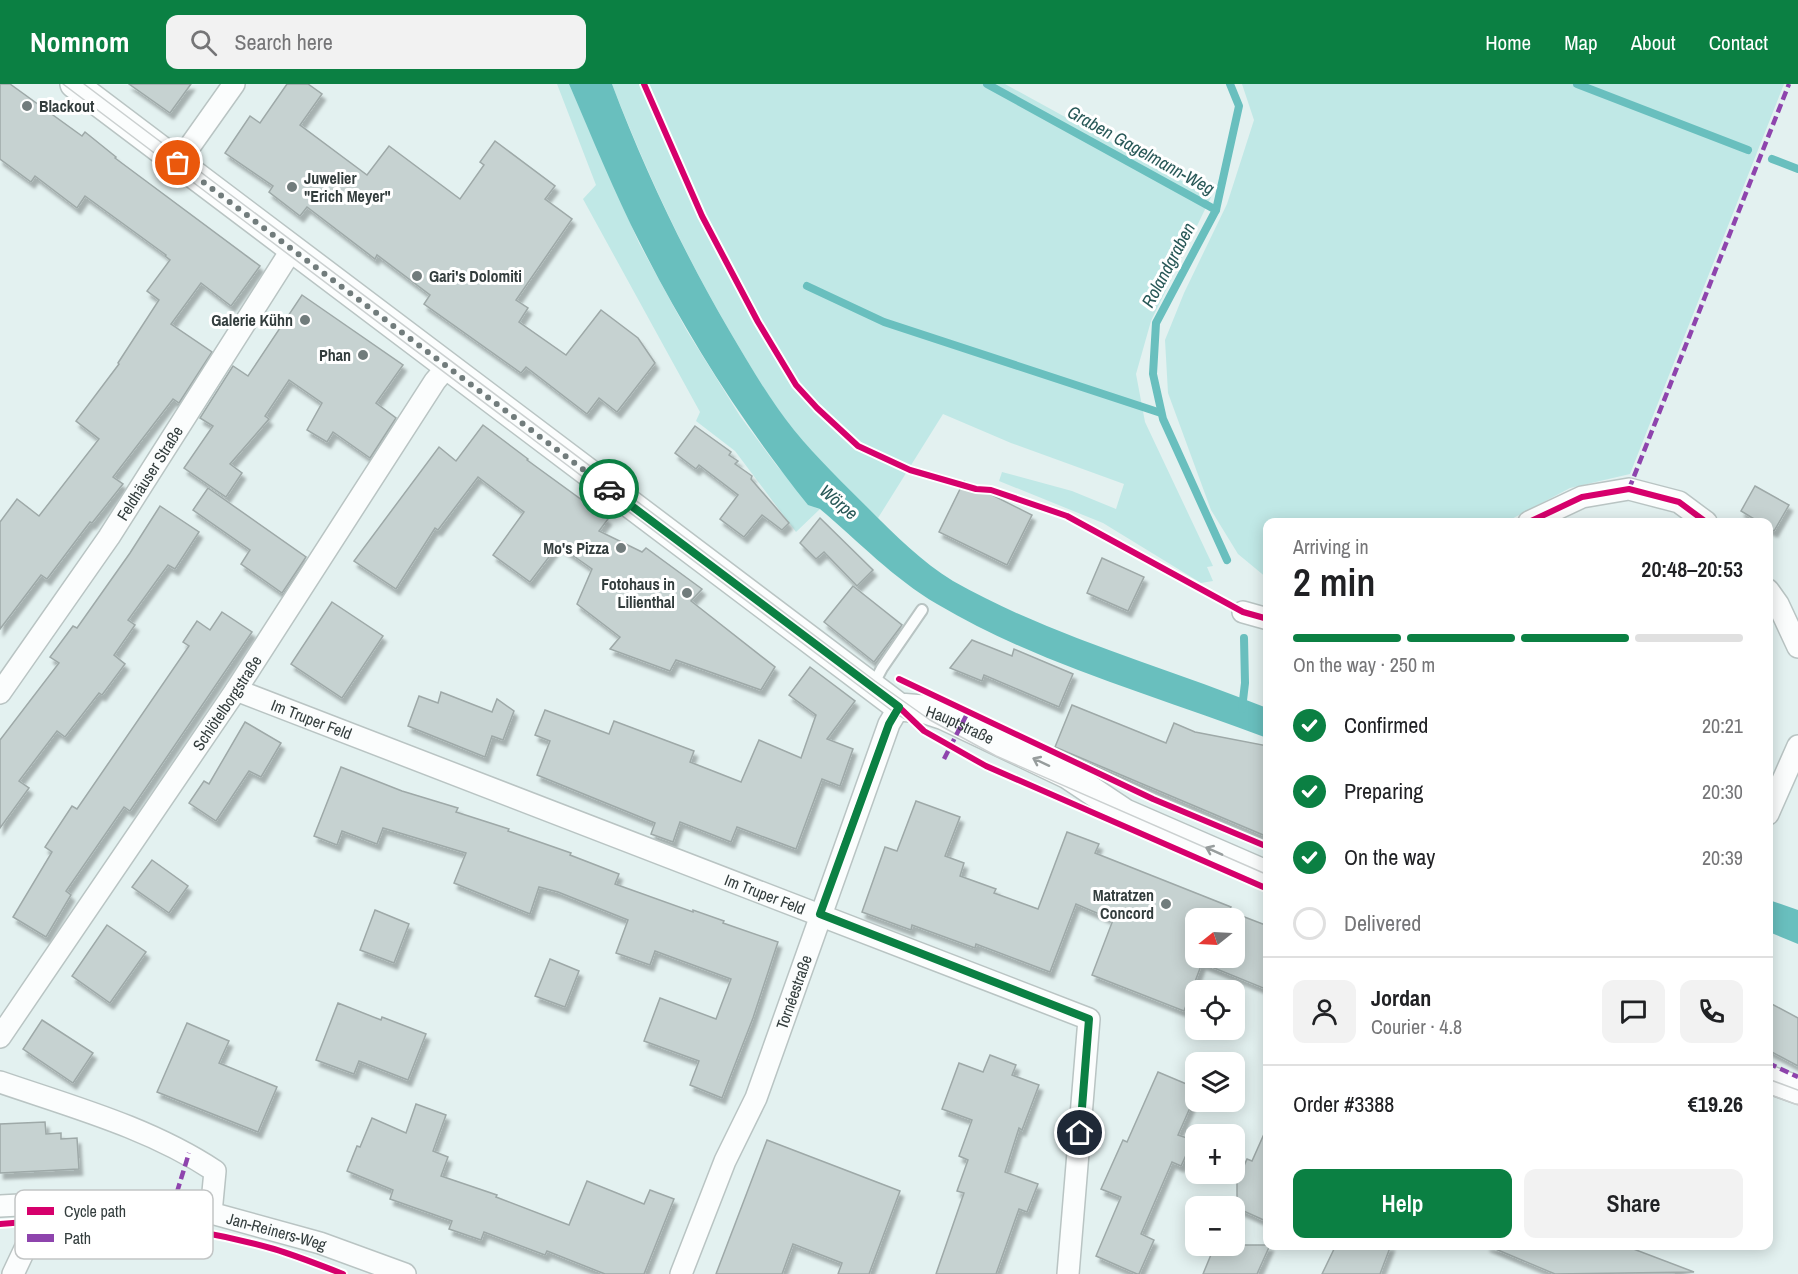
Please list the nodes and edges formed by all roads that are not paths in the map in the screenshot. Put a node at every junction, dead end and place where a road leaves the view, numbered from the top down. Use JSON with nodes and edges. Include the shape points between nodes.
{"nodes":[{"id":1,"x":74,"y":84,"type":"edge"},
{"id":2,"x":234,"y":84,"type":"edge"},
{"id":3,"x":178,"y":163,"type":"junction"},
{"id":4,"x":292,"y":249,"type":"junction"},
{"id":5,"x":447,"y":367,"type":"junction"},
{"id":6,"x":1537,"y":518,"type":"edge"},
{"id":7,"x":1701,"y":518,"type":"edge"},
{"id":8,"x":1773,"y":597,"type":"edge"},
{"id":9,"x":922,"y":610,"type":"dead end"},
{"id":10,"x":1243,"y":612,"type":"dead end"},
{"id":11,"x":1263,"y":618,"type":"edge"},
{"id":12,"x":1798,"y":647,"type":"edge"},
{"id":13,"x":872,"y":688,"type":"junction"},
{"id":14,"x":236,"y":690,"type":"junction"},
{"id":15,"x":0,"y":693,"type":"edge"},
{"id":16,"x":899,"y":707,"type":"junction"},
{"id":17,"x":1798,"y":746,"type":"edge"},
{"id":18,"x":1773,"y":803,"type":"edge"},
{"id":19,"x":1263,"y":873,"type":"edge"},
{"id":20,"x":820,"y":914,"type":"junction"},
{"id":21,"x":0,"y":1037,"type":"edge"},
{"id":22,"x":1773,"y":1081,"type":"edge"},
{"id":23,"x":0,"y":1082,"type":"edge"},
{"id":24,"x":1798,"y":1090,"type":"edge"},
{"id":25,"x":213,"y":1192,"type":"edge"},
{"id":26,"x":15,"y":1205,"type":"edge"},
{"id":27,"x":0,"y":1206,"type":"edge"},
{"id":28,"x":213,"y":1214,"type":"edge"},
{"id":29,"x":21,"y":1259,"type":"edge"},
{"id":30,"x":14,"y":1274,"type":"edge"},
{"id":31,"x":405,"y":1274,"type":"edge"},
{"id":32,"x":681,"y":1274,"type":"edge"},
{"id":33,"x":1068,"y":1274,"type":"edge"}],
"edges":[{"from":1,"to":3,"type":"street","name":"Hauptstraße"},
{"from":2,"to":3,"type":"street"},
{"from":3,"to":4,"type":"street","name":"Hauptstraße"},
{"from":4,"to":5,"type":"street","name":"Hauptstraße"},
{"from":4,"to":15,"type":"street","name":"Feldhäuser Straße","via":[[109,537]]},
{"from":5,"to":13,"type":"street","name":"Hauptstraße"},
{"from":5,"to":14,"type":"street","name":"Schlötelborgstraße"},
{"from":6,"to":7,"type":"street","via":[[1582,497],[1629,489],[1679,502]]},
{"from":8,"to":12,"type":"street"},
{"from":9,"to":13,"type":"lane"},
{"from":10,"to":11,"type":"street"},
{"from":13,"to":16,"type":"street","name":"Hauptstraße"},
{"from":14,"to":20,"type":"street","name":"Im Truper Feld"},
{"from":14,"to":21,"type":"street","name":"Schlötelborgstraße"},
{"from":19,"to":16,"type":"street","name":"Hauptstraße","one_way":true,"via":[[1125,813],[1068,775],[945,716]]},
{"from":16,"to":20,"type":"street","name":"Tornéestraße","via":[[889,724]]},
{"from":17,"to":18,"type":"street"},
{"from":20,"to":32,"type":"street","name":"Tornéestraße","via":[[756,1098],[725,1161]]},
{"from":20,"to":33,"type":"street","name":"Im Truper Feld","via":[[1089,1019]]},
{"from":22,"to":24,"type":"street"},
{"from":23,"to":25,"type":"street","via":[[139,1130],[189,1154],[215,1171]]},
{"from":26,"to":27,"type":"street","name":"Jan-Reiners-Weg"},
{"from":28,"to":31,"type":"street","name":"Jan-Reiners-Weg","via":[[320,1243]]},
{"from":29,"to":30,"type":"street"}]}
